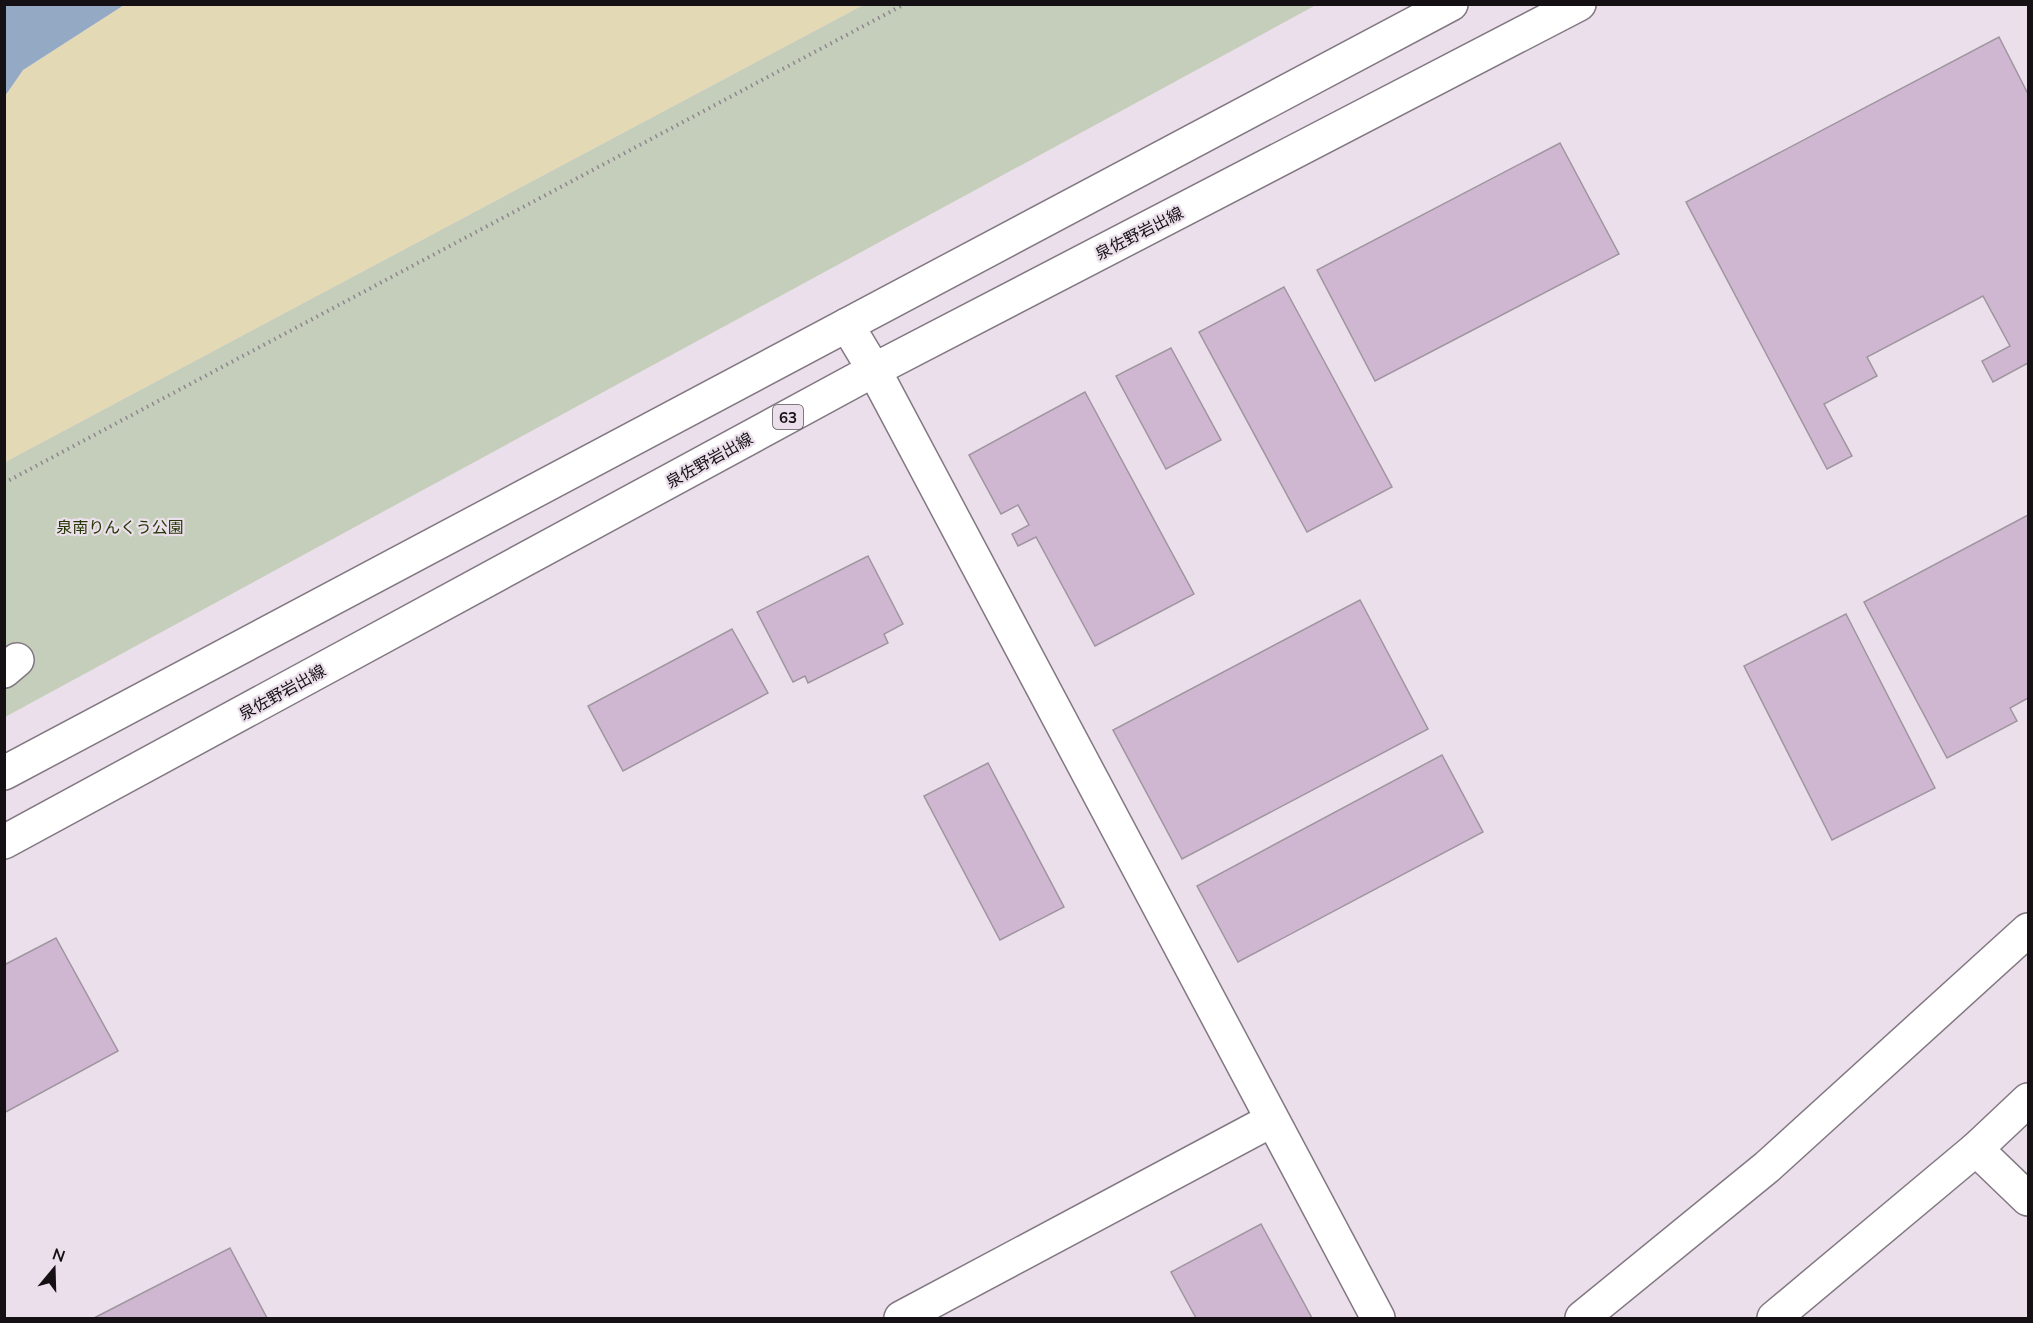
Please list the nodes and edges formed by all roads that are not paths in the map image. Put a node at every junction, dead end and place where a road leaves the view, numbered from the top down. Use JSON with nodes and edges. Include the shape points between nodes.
{"nodes":[{"id":1,"x":1451,"y":4,"type":"edge"},
{"id":2,"x":1579,"y":4,"type":"edge"},
{"id":3,"x":847,"y":325,"type":"junction"},
{"id":4,"x":874,"y":370,"type":"junction"},
{"id":5,"x":4,"y":773,"type":"edge"},
{"id":6,"x":4,"y":842,"type":"edge"},
{"id":7,"x":2028,"y":930,"type":"edge"},
{"id":8,"x":2028,"y":1100,"type":"edge"},
{"id":9,"x":1272,"y":1120,"type":"junction"},
{"id":10,"x":1976,"y":1149,"type":"junction"},
{"id":11,"x":2028,"y":1199,"type":"edge"},
{"id":12,"x":901,"y":1318,"type":"edge"},
{"id":13,"x":1378,"y":1318,"type":"edge"},
{"id":14,"x":1582,"y":1318,"type":"edge"},
{"id":15,"x":1774,"y":1318,"type":"edge"}],
"edges":[{"from":1,"to":3,"type":"main road"},
{"from":2,"to":4,"type":"main road","name":"泉佐野岩出線","number":"63"},
{"from":3,"to":4,"type":"main road"},
{"from":3,"to":5,"type":"main road"},
{"from":4,"to":6,"type":"main road","name":"泉佐野岩出線","number":"63"},
{"from":4,"to":9,"type":"main road"},
{"from":7,"to":14,"type":"main road","via":[[1767,1167]]},
{"from":8,"to":10,"type":"main road"},
{"from":9,"to":12,"type":"main road"},
{"from":9,"to":13,"type":"main road"},
{"from":10,"to":11,"type":"main road"},
{"from":10,"to":15,"type":"main road"}]}
